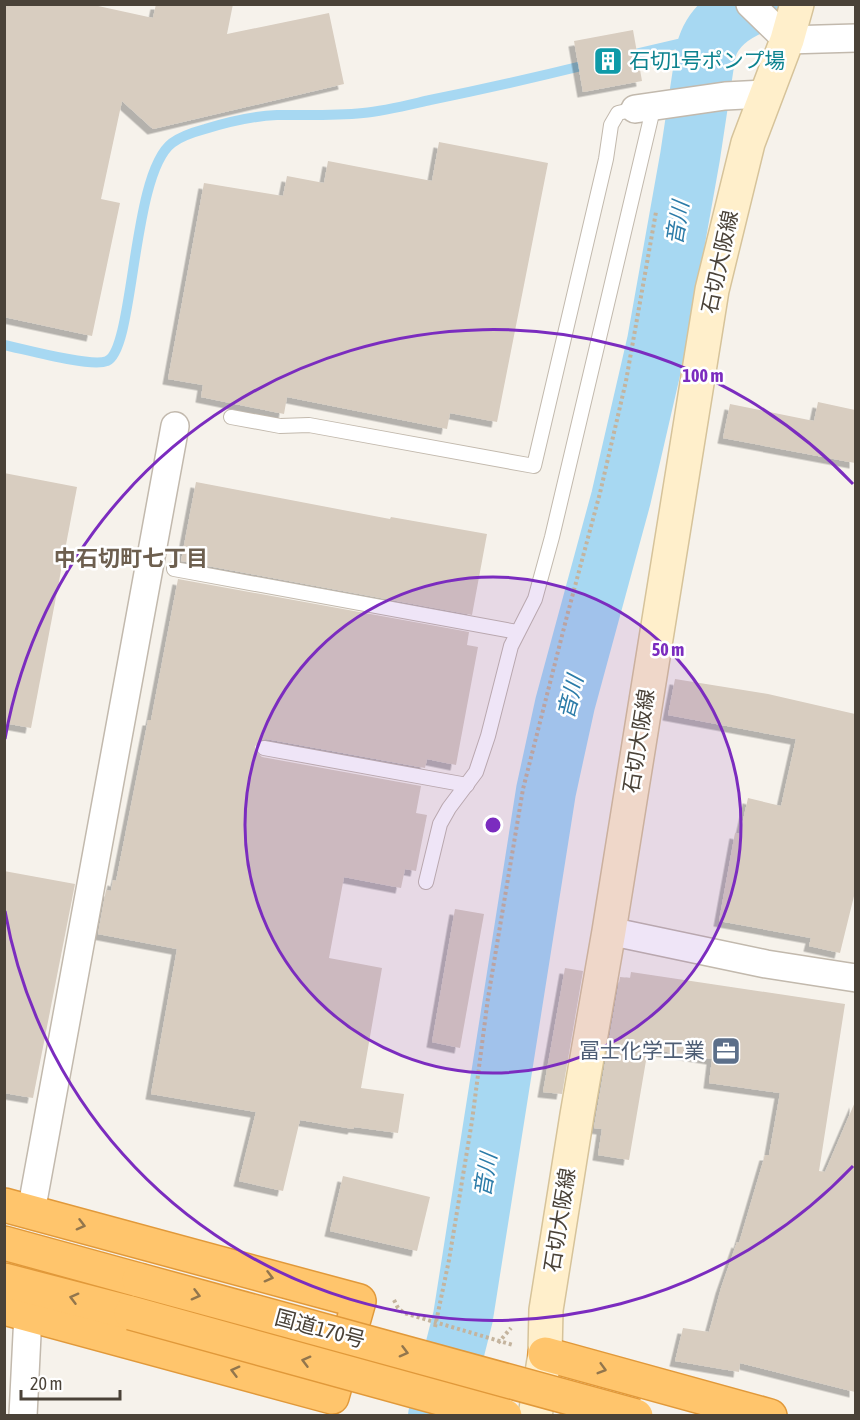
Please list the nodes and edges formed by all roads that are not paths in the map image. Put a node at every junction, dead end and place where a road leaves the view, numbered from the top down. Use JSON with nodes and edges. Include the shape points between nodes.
{"nodes":[{"id":1,"x":750,"y":4,"type":"edge"},
{"id":2,"x":797,"y":4,"type":"edge"},
{"id":3,"x":855,"y":38,"type":"edge"},
{"id":4,"x":787,"y":40,"type":"junction"},
{"id":5,"x":765,"y":93,"type":"junction"},
{"id":6,"x":655,"y":106,"type":"junction"},
{"id":7,"x":231,"y":417,"type":"dead end"},
{"id":8,"x":176,"y":426,"type":"dead end"},
{"id":9,"x":174,"y":569,"type":"dead end"},
{"id":10,"x":517,"y":632,"type":"junction"},
{"id":11,"x":264,"y":748,"type":"dead end"},
{"id":12,"x":467,"y":785,"type":"junction"},
{"id":13,"x":426,"y":882,"type":"dead end"},
{"id":14,"x":609,"y":931,"type":"junction"},
{"id":15,"x":855,"y":978,"type":"edge"},
{"id":16,"x":18,"y":1208,"type":"edge"},
{"id":17,"x":4,"y":1243,"type":"edge"},
{"id":18,"x":4,"y":1280,"type":"edge"},
{"id":19,"x":16,"y":1311,"type":"edge"},
{"id":20,"x":545,"y":1354,"type":"junction"},
{"id":21,"x":23,"y":1416,"type":"edge"},
{"id":22,"x":505,"y":1416,"type":"edge"},
{"id":23,"x":535,"y":1416,"type":"edge"},
{"id":24,"x":636,"y":1416,"type":"edge"},
{"id":25,"x":770,"y":1416,"type":"edge"}],
"edges":[{"from":1,"to":4,"type":"street"},
{"from":2,"to":4,"type":"main road","name":"石切大阪線"},
{"from":3,"to":4,"type":"street"},
{"from":4,"to":5,"type":"main road","name":"石切大阪線"},
{"from":5,"to":6,"type":"street"},
{"from":5,"to":14,"type":"main road","name":"石切大阪線","via":[[748,143],[712,290]]},
{"from":6,"to":7,"type":"lane","via":[[618,113],[611,125],[534,466],[309,425],[280,426]]},
{"from":6,"to":10,"type":"lane","via":[[552,537],[535,599]]},
{"from":8,"to":16,"type":"street"},
{"from":9,"to":10,"type":"lane"},
{"from":10,"to":12,"type":"lane","via":[[488,736],[476,772]]},
{"from":11,"to":12,"type":"lane"},
{"from":12,"to":13,"type":"lane","via":[[440,824]]},
{"from":14,"to":15,"type":"street"},
{"from":14,"to":20,"type":"main road","name":"石切大阪線","via":[[546,1310]]},
{"from":16,"to":19,"type":"highway","one_way":true,"via":[[359,1301],[332,1397]]},
{"from":17,"to":24,"type":"highway","name":"国道170号","one_way":true,"bridge":true},
{"from":22,"to":18,"type":"highway","name":"国道170号","one_way":true,"bridge":true},
{"from":19,"to":21,"type":"street"},
{"from":20,"to":23,"type":"main road","name":"石切大阪線"},
{"from":20,"to":25,"type":"highway","one_way":true}]}
